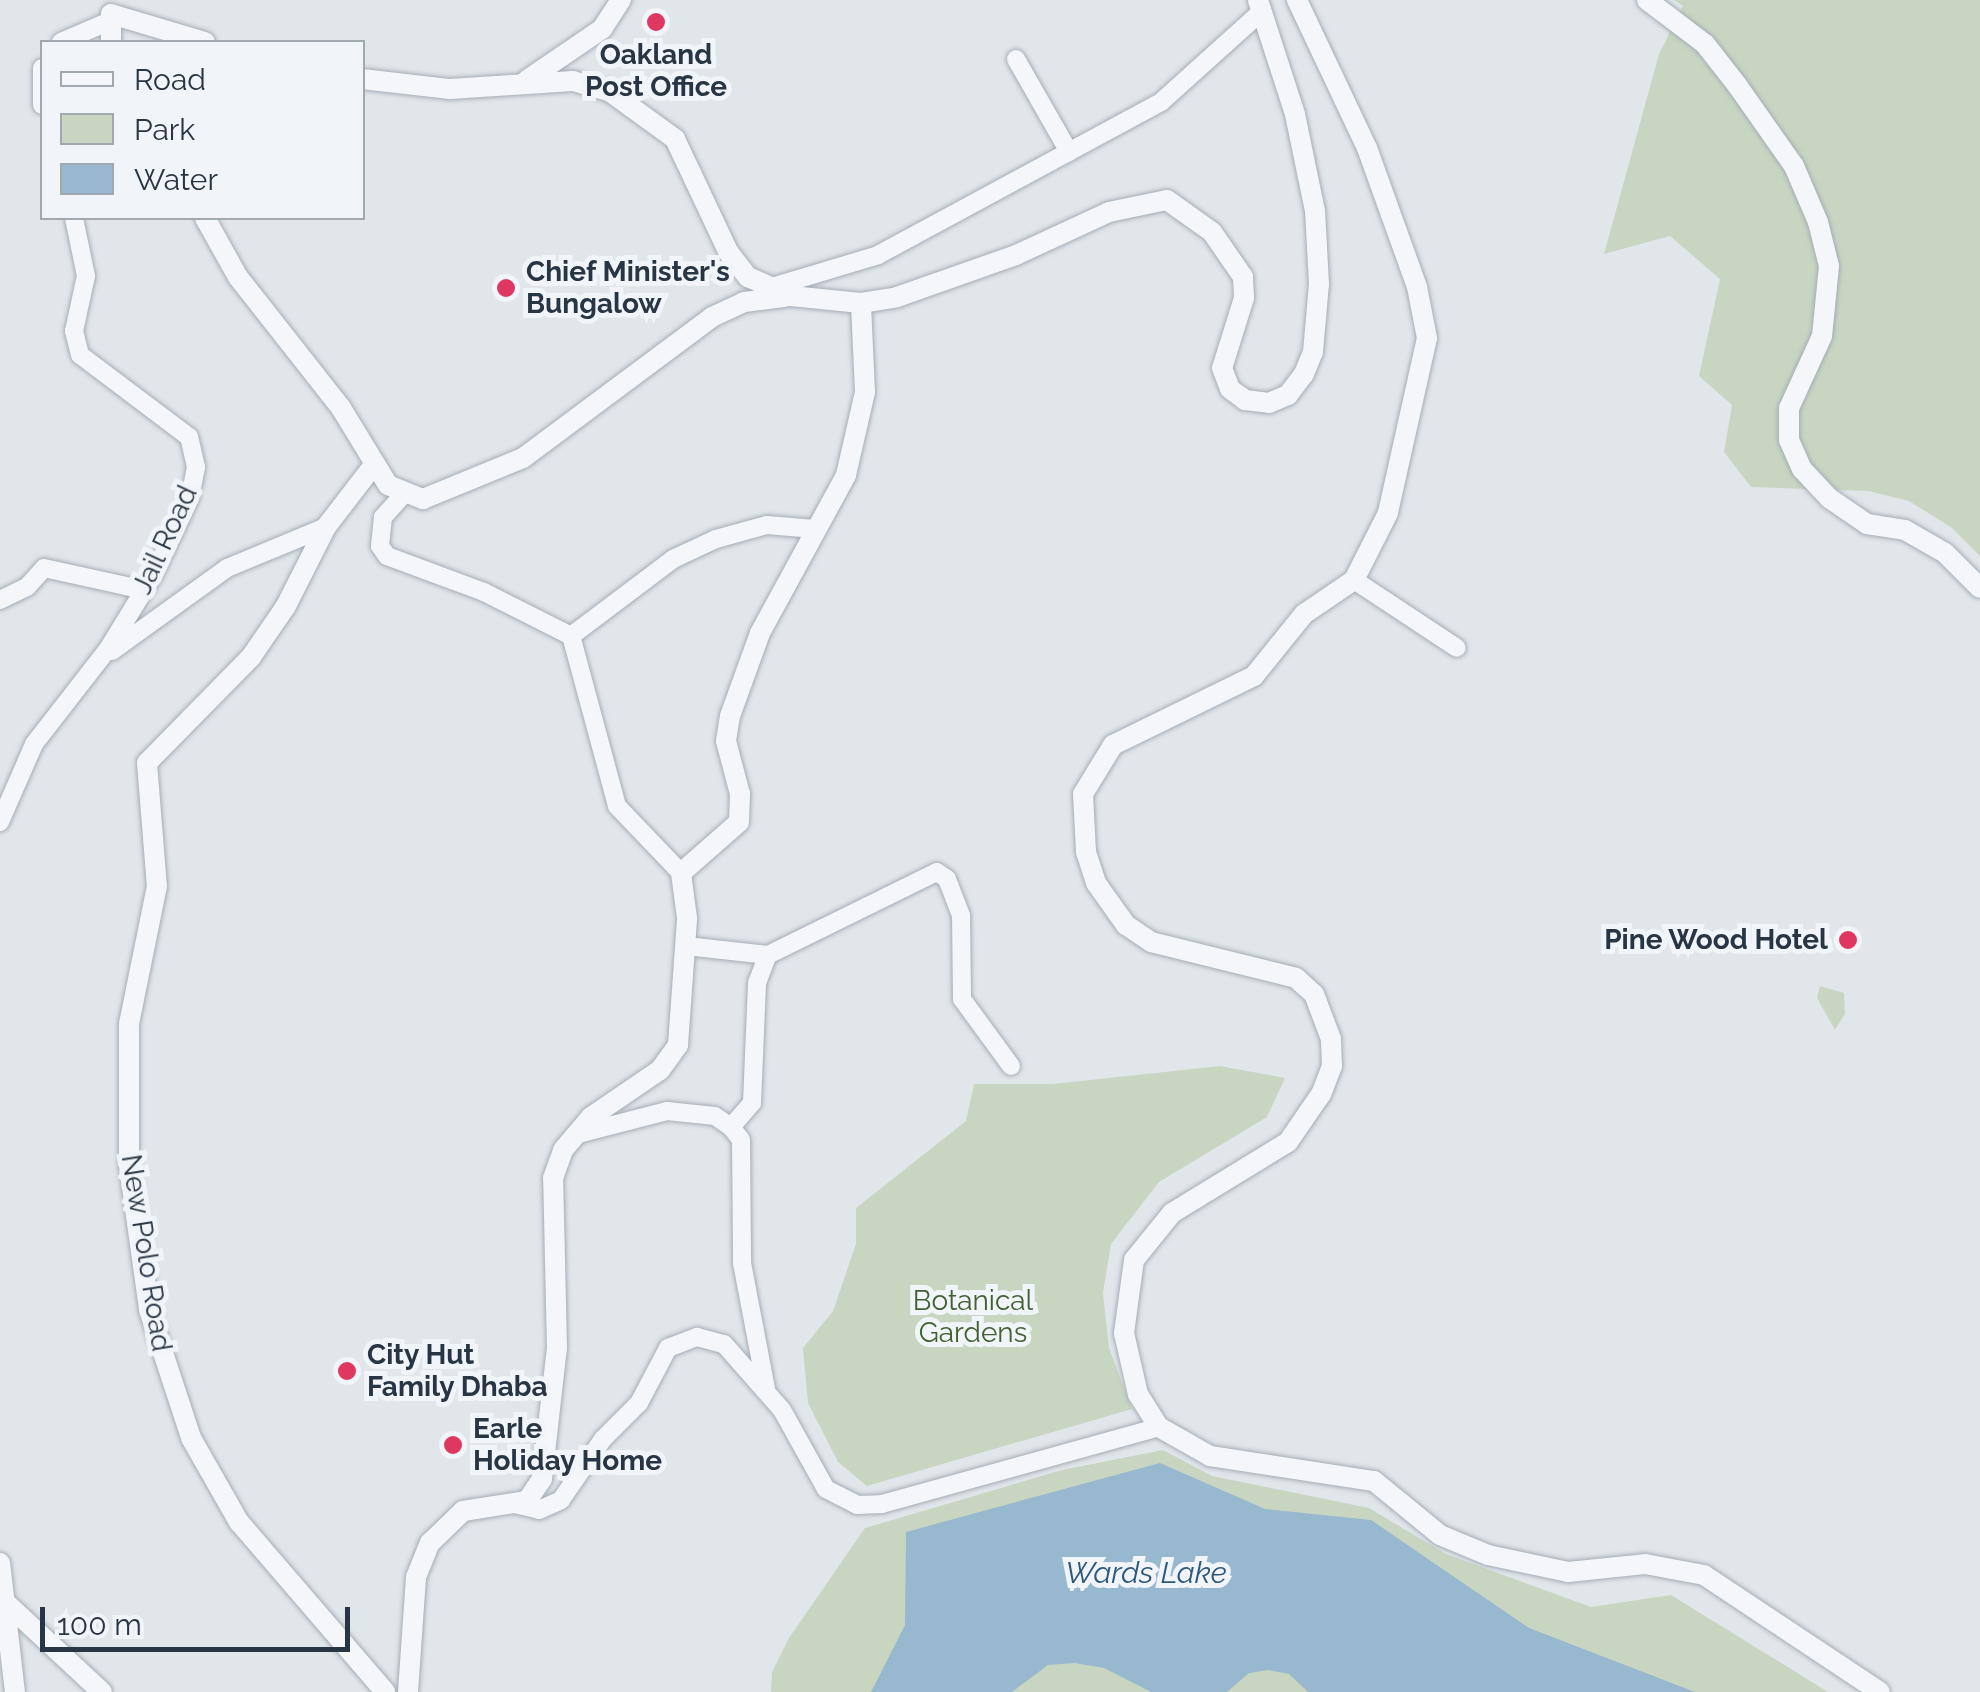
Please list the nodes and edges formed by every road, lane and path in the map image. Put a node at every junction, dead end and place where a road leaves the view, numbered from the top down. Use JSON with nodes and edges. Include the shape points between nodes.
{"nodes":[{"id":1,"x":621,"y":0,"type":"edge"},
{"id":2,"x":1296,"y":0,"type":"edge"},
{"id":3,"x":1647,"y":0,"type":"edge"},
{"id":4,"x":1260,"y":5,"type":"edge"},
{"id":5,"x":112,"y":19,"type":"edge"},
{"id":6,"x":65,"y":40,"type":"edge"},
{"id":7,"x":197,"y":40,"type":"edge"},
{"id":8,"x":1016,"y":59,"type":"dead end"},
{"id":9,"x":365,"y":79,"type":"edge"},
{"id":10,"x":526,"y":81,"type":"junction"},
{"id":11,"x":1068,"y":152,"type":"junction"},
{"id":12,"x":74,"y":220,"type":"edge"},
{"id":13,"x":206,"y":220,"type":"edge"},
{"id":14,"x":765,"y":289,"type":"junction"},
{"id":15,"x":791,"y":296,"type":"junction"},
{"id":16,"x":861,"y":303,"type":"junction"},
{"id":17,"x":373,"y":466,"type":"junction"},
{"id":18,"x":403,"y":495,"type":"junction"},
{"id":19,"x":326,"y":527,"type":"junction"},
{"id":20,"x":815,"y":529,"type":"junction"},
{"id":21,"x":1354,"y":580,"type":"junction"},
{"id":22,"x":1980,"y":588,"type":"edge"},
{"id":23,"x":144,"y":590,"type":"junction"},
{"id":24,"x":0,"y":600,"type":"edge"},
{"id":25,"x":571,"y":636,"type":"junction"},
{"id":26,"x":1457,"y":648,"type":"dead end"},
{"id":27,"x":100,"y":660,"type":"junction"},
{"id":28,"x":0,"y":822,"type":"edge"},
{"id":29,"x":681,"y":873,"type":"junction"},
{"id":30,"x":686,"y":946,"type":"junction"},
{"id":31,"x":768,"y":955,"type":"junction"},
{"id":32,"x":1011,"y":1066,"type":"dead end"},
{"id":33,"x":732,"y":1127,"type":"junction"},
{"id":34,"x":578,"y":1134,"type":"junction"},
{"id":35,"x":766,"y":1389,"type":"junction"},
{"id":36,"x":1160,"y":1427,"type":"junction"},
{"id":37,"x":514,"y":1504,"type":"junction"},
{"id":38,"x":0,"y":1566,"type":"edge"},
{"id":39,"x":5,"y":1602,"type":"junction"},
{"id":40,"x":15,"y":1692,"type":"edge"},
{"id":41,"x":102,"y":1692,"type":"edge"},
{"id":42,"x":385,"y":1692,"type":"edge"},
{"id":43,"x":408,"y":1692,"type":"edge"},
{"id":44,"x":1880,"y":1692,"type":"edge"}],
"edges":[{"from":1,"to":10,"type":"street","via":[[602,29]]},
{"from":2,"to":21,"type":"street","via":[[1367,148],[1417,287],[1428,338],[1388,513]]},
{"from":3,"to":22,"type":"street","via":[[1706,44],[1738,85],[1794,166],[1818,222],[1829,266],[1822,336],[1789,408],[1789,440],[1802,469],[1867,524],[1905,530],[1946,553]]},
{"from":4,"to":11,"type":"street","via":[[1179,88]]},
{"from":4,"to":16,"type":"street","via":[[1295,114],[1315,211],[1319,284],[1313,352],[1288,395],[1269,403],[1245,400],[1230,389],[1222,368],[1244,298],[1242,277],[1212,232],[1167,200],[1108,212],[936,287]]},
{"from":5,"to":6,"type":"street"},
{"from":5,"to":7,"type":"street"},
{"from":8,"to":11,"type":"street"},
{"from":9,"to":10,"type":"street","via":[[450,90]]},
{"from":10,"to":14,"type":"street","via":[[573,81],[647,113],[676,139],[730,253]]},
{"from":11,"to":14,"type":"street","via":[[878,255]]},
{"from":12,"to":23,"type":"street","name":"Jail Road","via":[[86,276],[74,331],[80,354],[176,425],[195,451],[190,498]]},
{"from":13,"to":17,"type":"street","via":[[238,277],[341,408]]},
{"from":14,"to":15,"type":"street"},
{"from":15,"to":16,"type":"street"},
{"from":15,"to":18,"type":"street","via":[[744,302],[712,317],[499,470],[423,499]]},
{"from":16,"to":20,"type":"street","via":[[863,411],[846,475]]},
{"from":17,"to":18,"type":"street"},
{"from":17,"to":19,"type":"street","name":"New Polo Road"},
{"from":18,"to":25,"type":"street","via":[[383,516],[378,534],[386,556],[484,592]]},
{"from":19,"to":27,"type":"street","via":[[228,568]]},
{"from":19,"to":42,"type":"street","name":"New Polo Road","via":[[251,657],[147,763],[157,886],[129,1024],[130,1165],[167,1382],[209,1477],[238,1522]]},
{"from":20,"to":25,"type":"street","via":[[767,525],[716,540],[673,559]]},
{"from":20,"to":29,"type":"street","via":[[760,633],[730,716],[726,741],[739,822]]},
{"from":21,"to":26,"type":"street"},
{"from":21,"to":36,"type":"street","via":[[1304,614],[1254,676],[1113,744],[1083,794],[1086,852],[1096,883],[1126,925],[1151,942],[1296,978],[1314,994],[1331,1040],[1332,1066],[1321,1094],[1288,1142],[1172,1213],[1134,1260],[1124,1332],[1138,1394]]},
{"from":23,"to":24,"type":"street","via":[[44,568],[27,587]]},
{"from":23,"to":27,"type":"street","name":"Jail Road"},
{"from":25,"to":29,"type":"street","via":[[617,806]]},
{"from":27,"to":28,"type":"street","name":"Jail Road","via":[[34,744]]},
{"from":29,"to":30,"type":"street"},
{"from":30,"to":31,"type":"street"},
{"from":30,"to":34,"type":"street","via":[[671,1060],[610,1100]]},
{"from":31,"to":32,"type":"street","via":[[941,872],[962,916],[962,999]]},
{"from":31,"to":33,"type":"street","via":[[757,983],[752,1103]]},
{"from":33,"to":34,"type":"street","via":[[715,1116],[667,1111]]},
{"from":33,"to":35,"type":"street","via":[[741,1140],[742,1263]]},
{"from":34,"to":37,"type":"street","via":[[552,1178],[557,1348],[548,1462],[536,1494]]},
{"from":35,"to":36,"type":"street","via":[[826,1488],[864,1506]]},
{"from":35,"to":37,"type":"street","via":[[724,1344],[680,1340],[561,1500],[539,1510]]},
{"from":36,"to":44,"type":"street","via":[[1232,1462],[1374,1482],[1436,1533],[1488,1555],[1568,1572],[1645,1564],[1704,1574]]},
{"from":37,"to":43,"type":"street","via":[[463,1511],[430,1543],[416,1577]]},
{"from":38,"to":39,"type":"street"},
{"from":39,"to":40,"type":"street"},
{"from":39,"to":41,"type":"street"}]}
